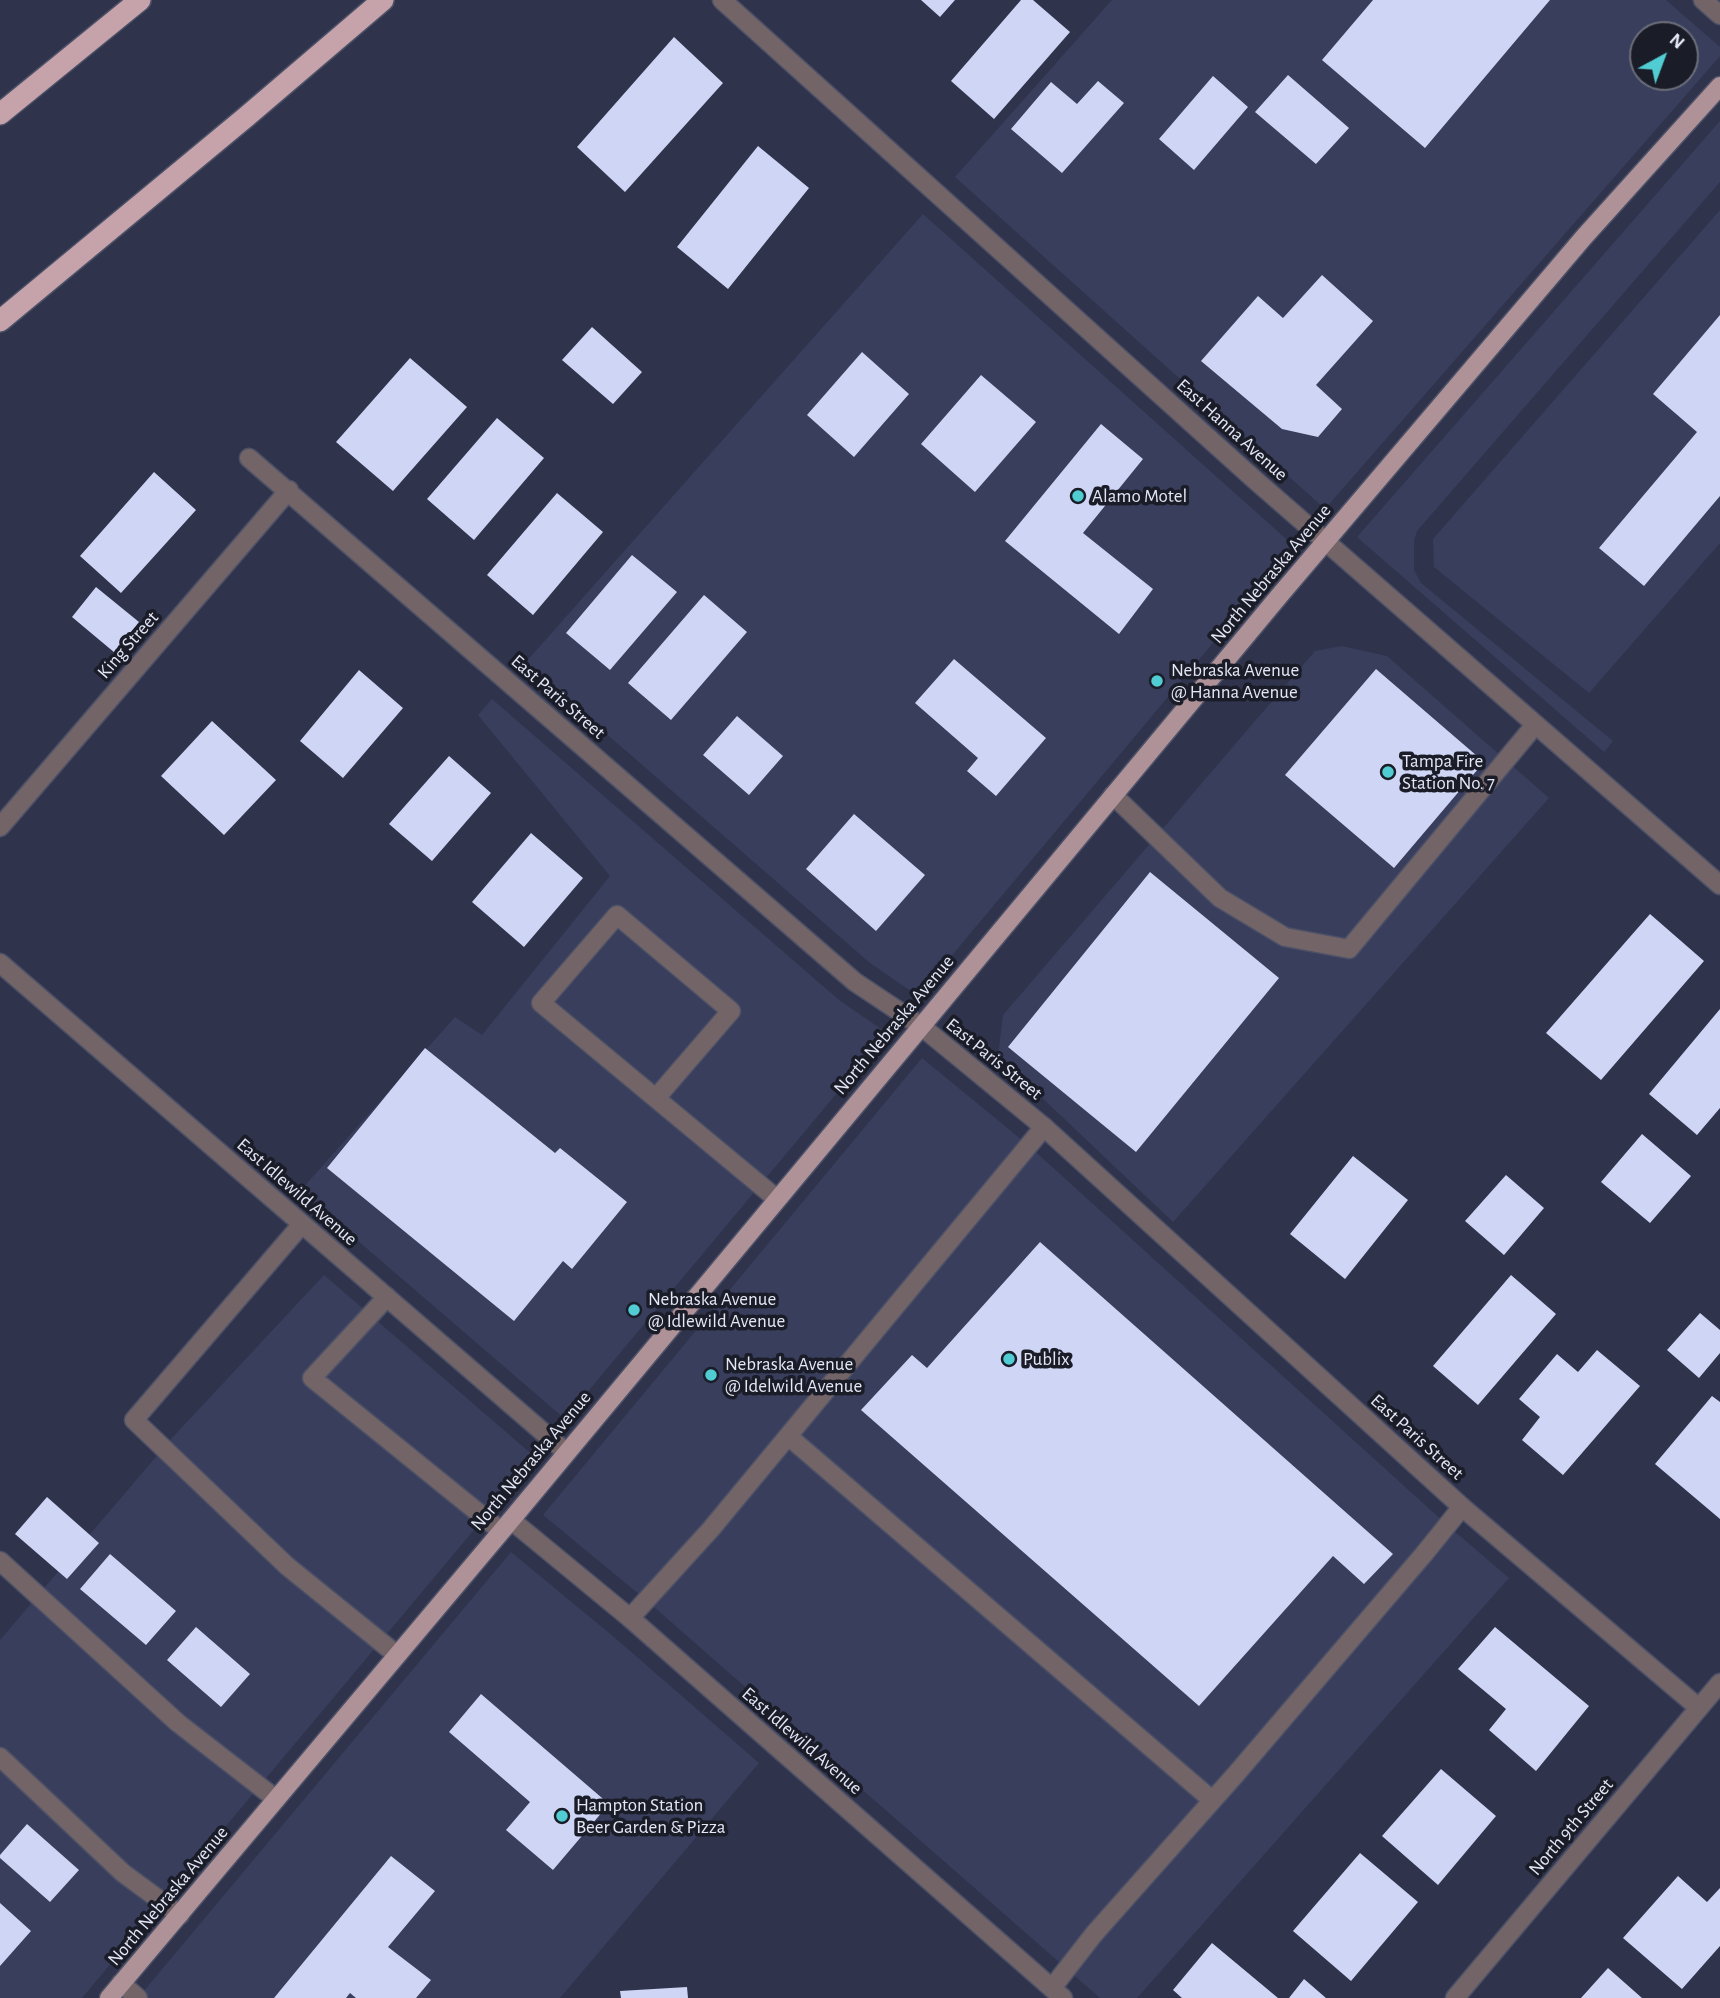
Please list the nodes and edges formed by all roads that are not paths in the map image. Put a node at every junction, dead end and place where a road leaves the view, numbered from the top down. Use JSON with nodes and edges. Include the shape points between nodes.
{"nodes":[{"id":1,"x":140,"y":0,"type":"edge"},
{"id":2,"x":383,"y":0,"type":"edge"},
{"id":3,"x":1703,"y":0,"type":"edge"},
{"id":4,"x":725,"y":1,"type":"edge"},
{"id":5,"x":1720,"y":15,"type":"edge"},
{"id":6,"x":1720,"y":86,"type":"edge"},
{"id":7,"x":0,"y":114,"type":"edge"},
{"id":8,"x":0,"y":321,"type":"edge"},
{"id":9,"x":249,"y":457,"type":"dead end"},
{"id":10,"x":289,"y":490,"type":"junction"},
{"id":11,"x":1325,"y":541,"type":"junction"},
{"id":12,"x":1535,"y":725,"type":"junction"},
{"id":13,"x":1113,"y":795,"type":"junction"},
{"id":14,"x":0,"y":827,"type":"edge"},
{"id":15,"x":1720,"y":885,"type":"edge"},
{"id":16,"x":0,"y":963,"type":"edge"},
{"id":17,"x":921,"y":1026,"type":"junction"},
{"id":18,"x":656,"y":1098,"type":"junction"},
{"id":19,"x":1044,"y":1127,"type":"junction"},
{"id":20,"x":777,"y":1199,"type":"junction"},
{"id":21,"x":302,"y":1224,"type":"junction"},
{"id":22,"x":387,"y":1297,"type":"junction"},
{"id":23,"x":788,"y":1436,"type":"junction"},
{"id":24,"x":566,"y":1452,"type":"junction"},
{"id":25,"x":1462,"y":1507,"type":"junction"},
{"id":26,"x":505,"y":1525,"type":"junction"},
{"id":27,"x":0,"y":1561,"type":"edge"},
{"id":28,"x":630,"y":1618,"type":"junction"},
{"id":29,"x":397,"y":1655,"type":"junction"},
{"id":30,"x":1720,"y":1683,"type":"edge"},
{"id":31,"x":1699,"y":1708,"type":"junction"},
{"id":32,"x":0,"y":1757,"type":"edge"},
{"id":33,"x":276,"y":1799,"type":"junction"},
{"id":34,"x":1212,"y":1800,"type":"junction"},
{"id":35,"x":180,"y":1915,"type":"junction"},
{"id":36,"x":121,"y":1983,"type":"junction"},
{"id":37,"x":1057,"y":1993,"type":"edge"},
{"id":38,"x":109,"y":1998,"type":"edge"},
{"id":39,"x":138,"y":1998,"type":"edge"},
{"id":40,"x":1455,"y":1998,"type":"edge"}],
"edges":[{"from":1,"to":7,"type":"highway"},
{"from":2,"to":8,"type":"highway"},
{"from":3,"to":5,"type":"street"},
{"from":4,"to":11,"type":"street","name":"East Hanna Avenue"},
{"from":6,"to":11,"type":"main road","name":"North Nebraska Avenue","via":[[1584,237]]},
{"from":9,"to":10,"type":"street","name":"East Paris Street"},
{"from":10,"to":14,"type":"street","name":"King Street"},
{"from":10,"to":17,"type":"street","name":"East Paris Street","via":[[855,982]]},
{"from":11,"to":12,"type":"street","name":"East Hanna Avenue"},
{"from":11,"to":13,"type":"main road","name":"North Nebraska Avenue"},
{"from":12,"to":13,"type":"street","via":[[1349,949],[1285,937],[1220,898]]},
{"from":12,"to":15,"type":"street","name":"East Hanna Avenue"},
{"from":13,"to":17,"type":"main road","name":"North Nebraska Avenue"},
{"from":16,"to":21,"type":"street","name":"East Idlewild Avenue"},
{"from":17,"to":19,"type":"street","name":"East Paris Street"},
{"from":17,"to":20,"type":"main road","name":"North Nebraska Avenue"},
{"from":18,"to":18,"type":"street","via":[[541,1003],[617,915],[731,1011]]},
{"from":18,"to":20,"type":"street"},
{"from":19,"to":23,"type":"street"},
{"from":19,"to":25,"type":"street","name":"East Paris Street"},
{"from":20,"to":24,"type":"main road","name":"North Nebraska Avenue"},
{"from":21,"to":22,"type":"street","name":"East Idlewild Avenue"},
{"from":21,"to":29,"type":"street","via":[[134,1420],[287,1566]]},
{"from":22,"to":24,"type":"street","name":"East Idlewild Avenue"},
{"from":22,"to":26,"type":"street","name":"East Idlewild Avenue","via":[[312,1378]]},
{"from":23,"to":28,"type":"street"},
{"from":23,"to":34,"type":"street"},
{"from":24,"to":26,"type":"main road","name":"North Nebraska Avenue"},
{"from":25,"to":31,"type":"street","name":"East Paris Street"},
{"from":25,"to":34,"type":"street"},
{"from":26,"to":28,"type":"street","name":"East Idlewild Avenue"},
{"from":26,"to":29,"type":"main road","name":"North Nebraska Avenue"},
{"from":27,"to":33,"type":"street","via":[[178,1723]]},
{"from":28,"to":37,"type":"street","name":"East Idlewild Avenue"},
{"from":29,"to":33,"type":"main road","name":"North Nebraska Avenue"},
{"from":30,"to":31,"type":"street","name":"North 9th Street"},
{"from":31,"to":40,"type":"street","name":"North 9th Street"},
{"from":32,"to":35,"type":"street","via":[[124,1873]]},
{"from":33,"to":35,"type":"main road","name":"North Nebraska Avenue"},
{"from":34,"to":37,"type":"street","via":[[1094,1934]]},
{"from":35,"to":36,"type":"main road","name":"North Nebraska Avenue"},
{"from":36,"to":38,"type":"main road","name":"North Nebraska Avenue"},
{"from":36,"to":39,"type":"street"}]}
